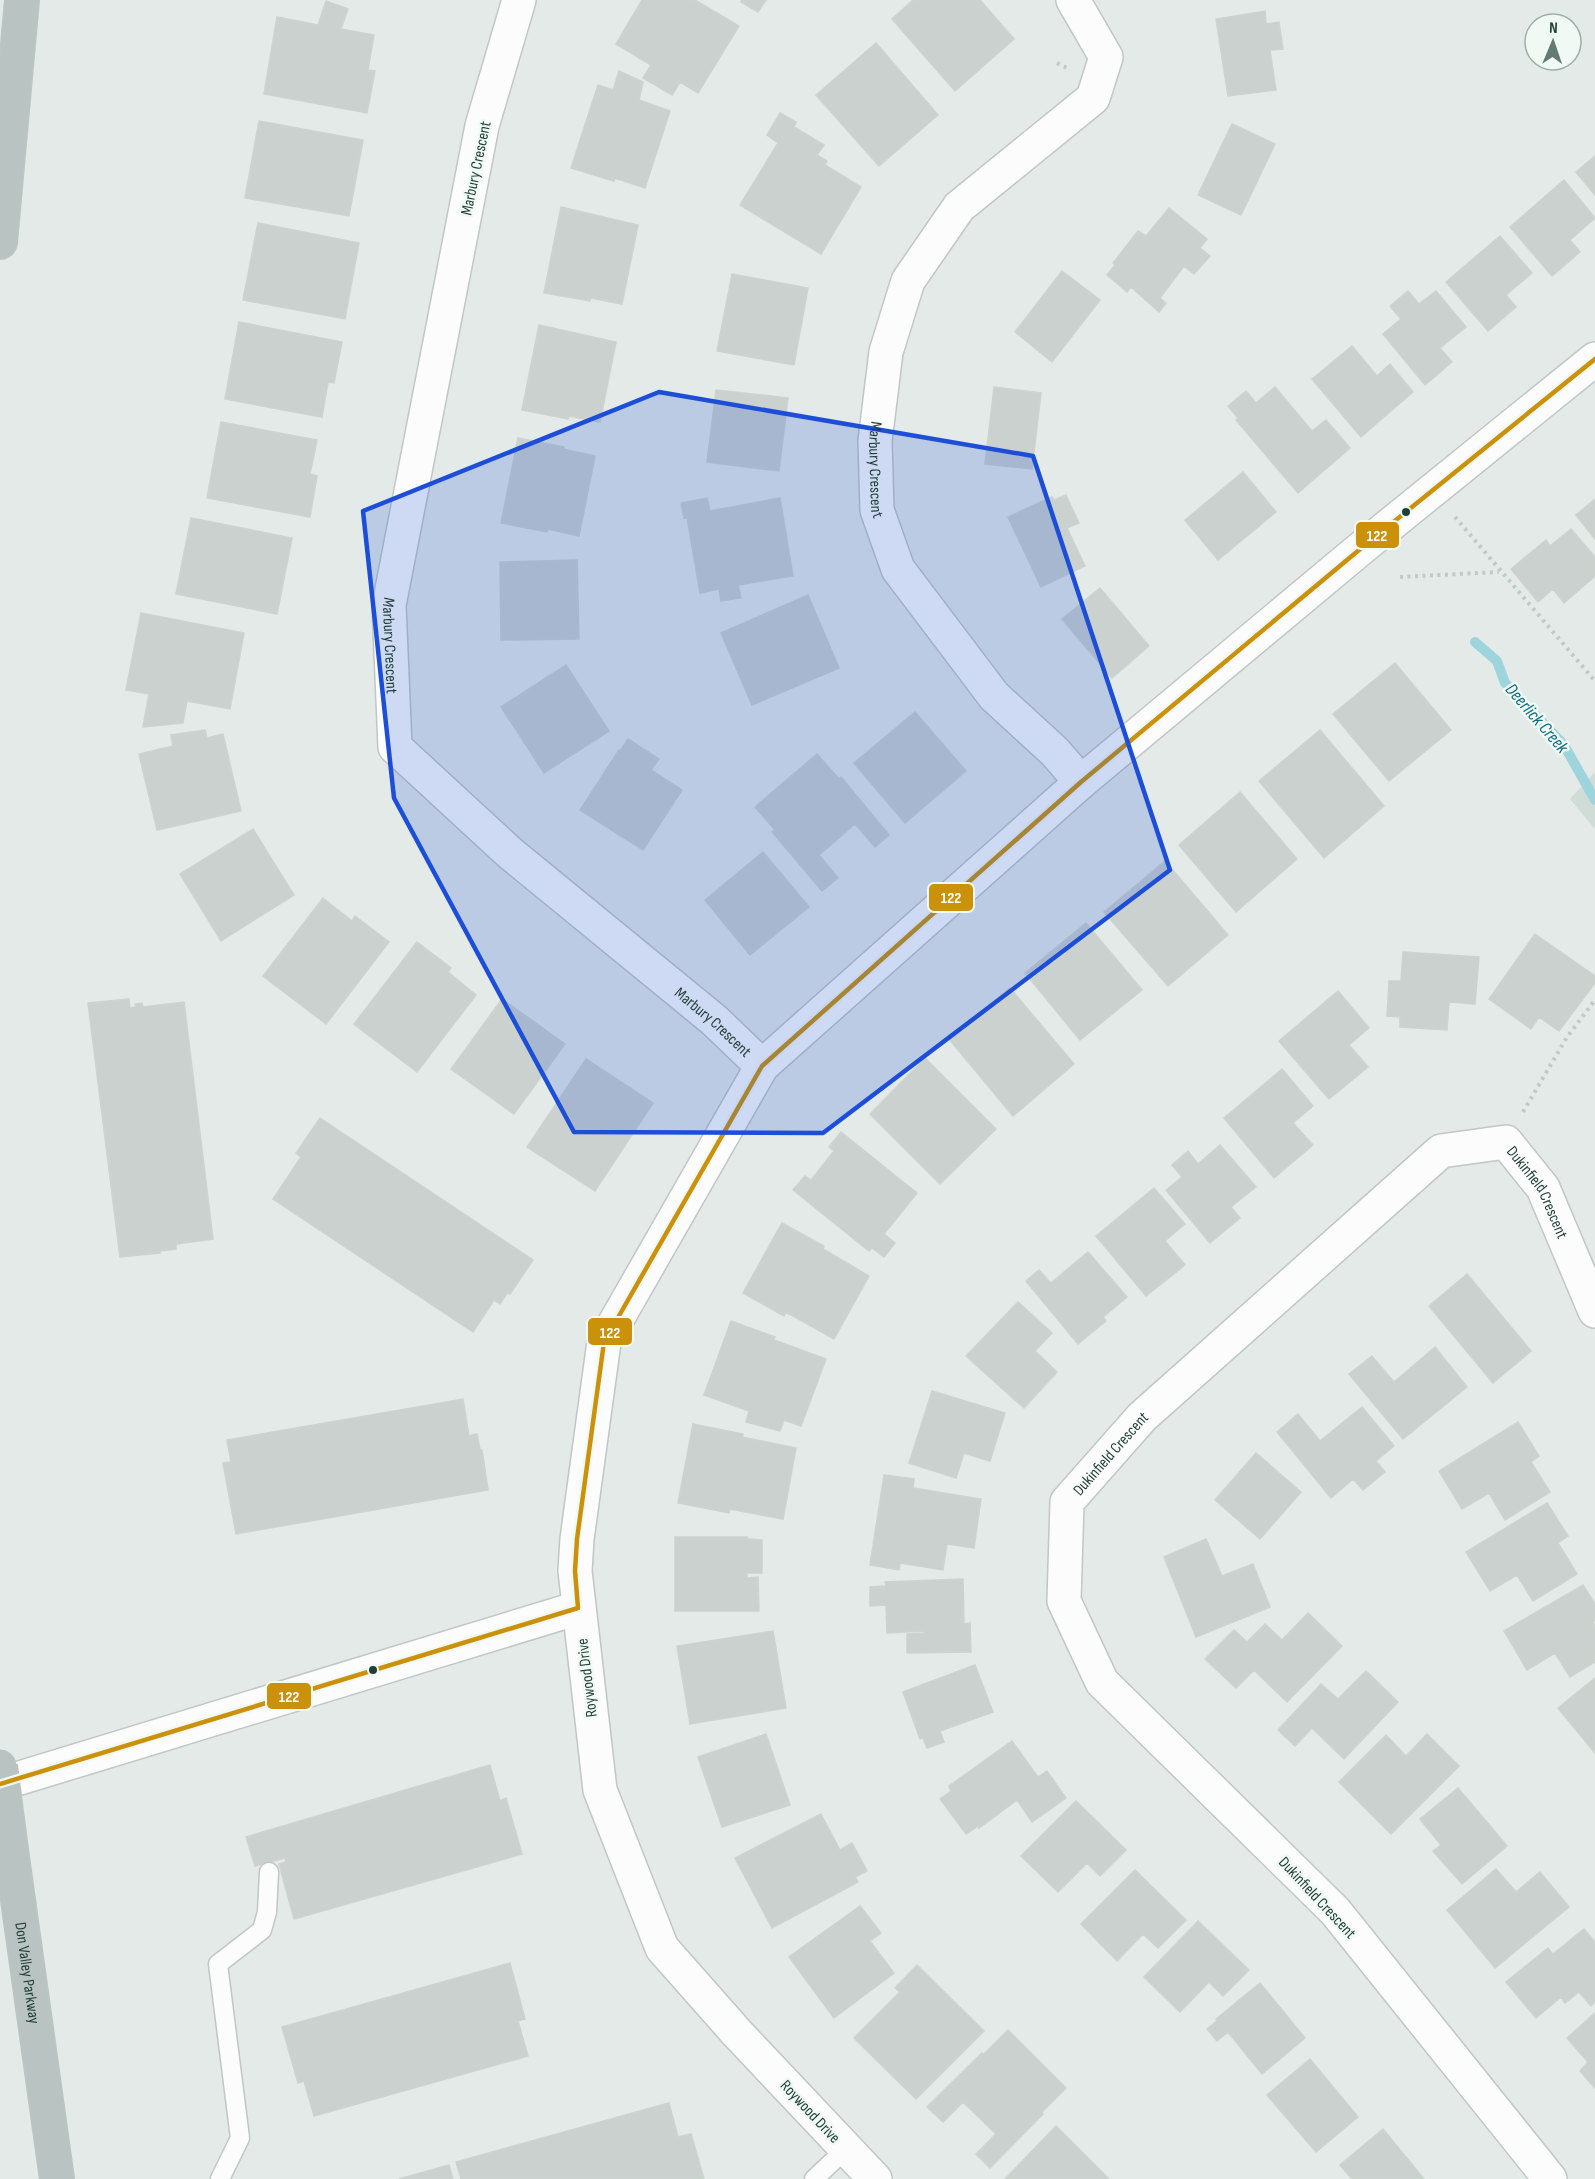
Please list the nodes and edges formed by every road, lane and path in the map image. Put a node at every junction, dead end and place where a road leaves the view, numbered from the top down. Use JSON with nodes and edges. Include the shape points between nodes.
{"nodes":[{"id":1,"x":22,"y":0,"type":"edge"},
{"id":2,"x":519,"y":0,"type":"edge"},
{"id":3,"x":1073,"y":0,"type":"edge"},
{"id":4,"x":0,"y":242,"type":"edge"},
{"id":5,"x":1595,"y":359,"type":"edge"},
{"id":6,"x":1433,"y":491,"type":"junction"},
{"id":7,"x":1500,"y":572,"type":"junction"},
{"id":8,"x":1400,"y":577,"type":"dead end"},
{"id":9,"x":1595,"y":681,"type":"edge"},
{"id":10,"x":1081,"y":782,"type":"junction"},
{"id":11,"x":1595,"y":1000,"type":"edge"},
{"id":12,"x":762,"y":1066,"type":"junction"},
{"id":13,"x":1506,"y":1142,"type":"junction"},
{"id":14,"x":1595,"y":1311,"type":"edge"},
{"id":15,"x":578,"y":1608,"type":"junction"},
{"id":16,"x":0,"y":1766,"type":"edge"},
{"id":17,"x":0,"y":1784,"type":"edge"},
{"id":18,"x":269,"y":1872,"type":"dead end"},
{"id":19,"x":846,"y":2149,"type":"junction"},
{"id":20,"x":57,"y":2179,"type":"edge"},
{"id":21,"x":220,"y":2179,"type":"edge"},
{"id":22,"x":814,"y":2179,"type":"edge"},
{"id":23,"x":875,"y":2179,"type":"edge"},
{"id":24,"x":1550,"y":2179,"type":"edge"}],
"edges":[{"from":1,"to":4,"type":"highway"},
{"from":2,"to":12,"type":"street","name":"Marbury Crescent","via":[[482,126],[389,605],[395,747],[510,853],[714,1020]]},
{"from":3,"to":10,"type":"street","name":"Marbury Crescent","via":[[1106,57],[1093,98],[960,207],[908,281],[886,352],[875,441],[877,510],[898,569],[994,696]]},
{"from":5,"to":6,"type":"street","name":"Roywood Drive"},
{"from":6,"to":7,"type":"path"},
{"from":6,"to":10,"type":"street","name":"Roywood Drive"},
{"from":7,"to":8,"type":"path"},
{"from":7,"to":9,"type":"path"},
{"from":10,"to":12,"type":"street","name":"Roywood Drive"},
{"from":11,"to":13,"type":"path","via":[[1567,1036]]},
{"from":12,"to":15,"type":"street","name":"Roywood Drive","via":[[604,1342],[577,1539]]},
{"from":13,"to":14,"type":"street","name":"Dukinfield Crescent","via":[[1543,1188]]},
{"from":13,"to":24,"type":"street","name":"Dukinfield Crescent","via":[[1441,1151],[1142,1418],[1067,1502],[1064,1601],[1102,1682],[1335,1911]]},
{"from":15,"to":17,"type":"street"},
{"from":15,"to":19,"type":"street","name":"Roywood Drive","via":[[600,1790],[662,1948]]},
{"from":16,"to":20,"type":"highway","name":"Don Valley Parkway","bridge":true},
{"from":18,"to":21,"type":"lane","via":[[262,1930],[218,1964],[240,2138]]},
{"from":19,"to":22,"type":"lane"},
{"from":19,"to":23,"type":"street","name":"Roywood Drive"}]}
